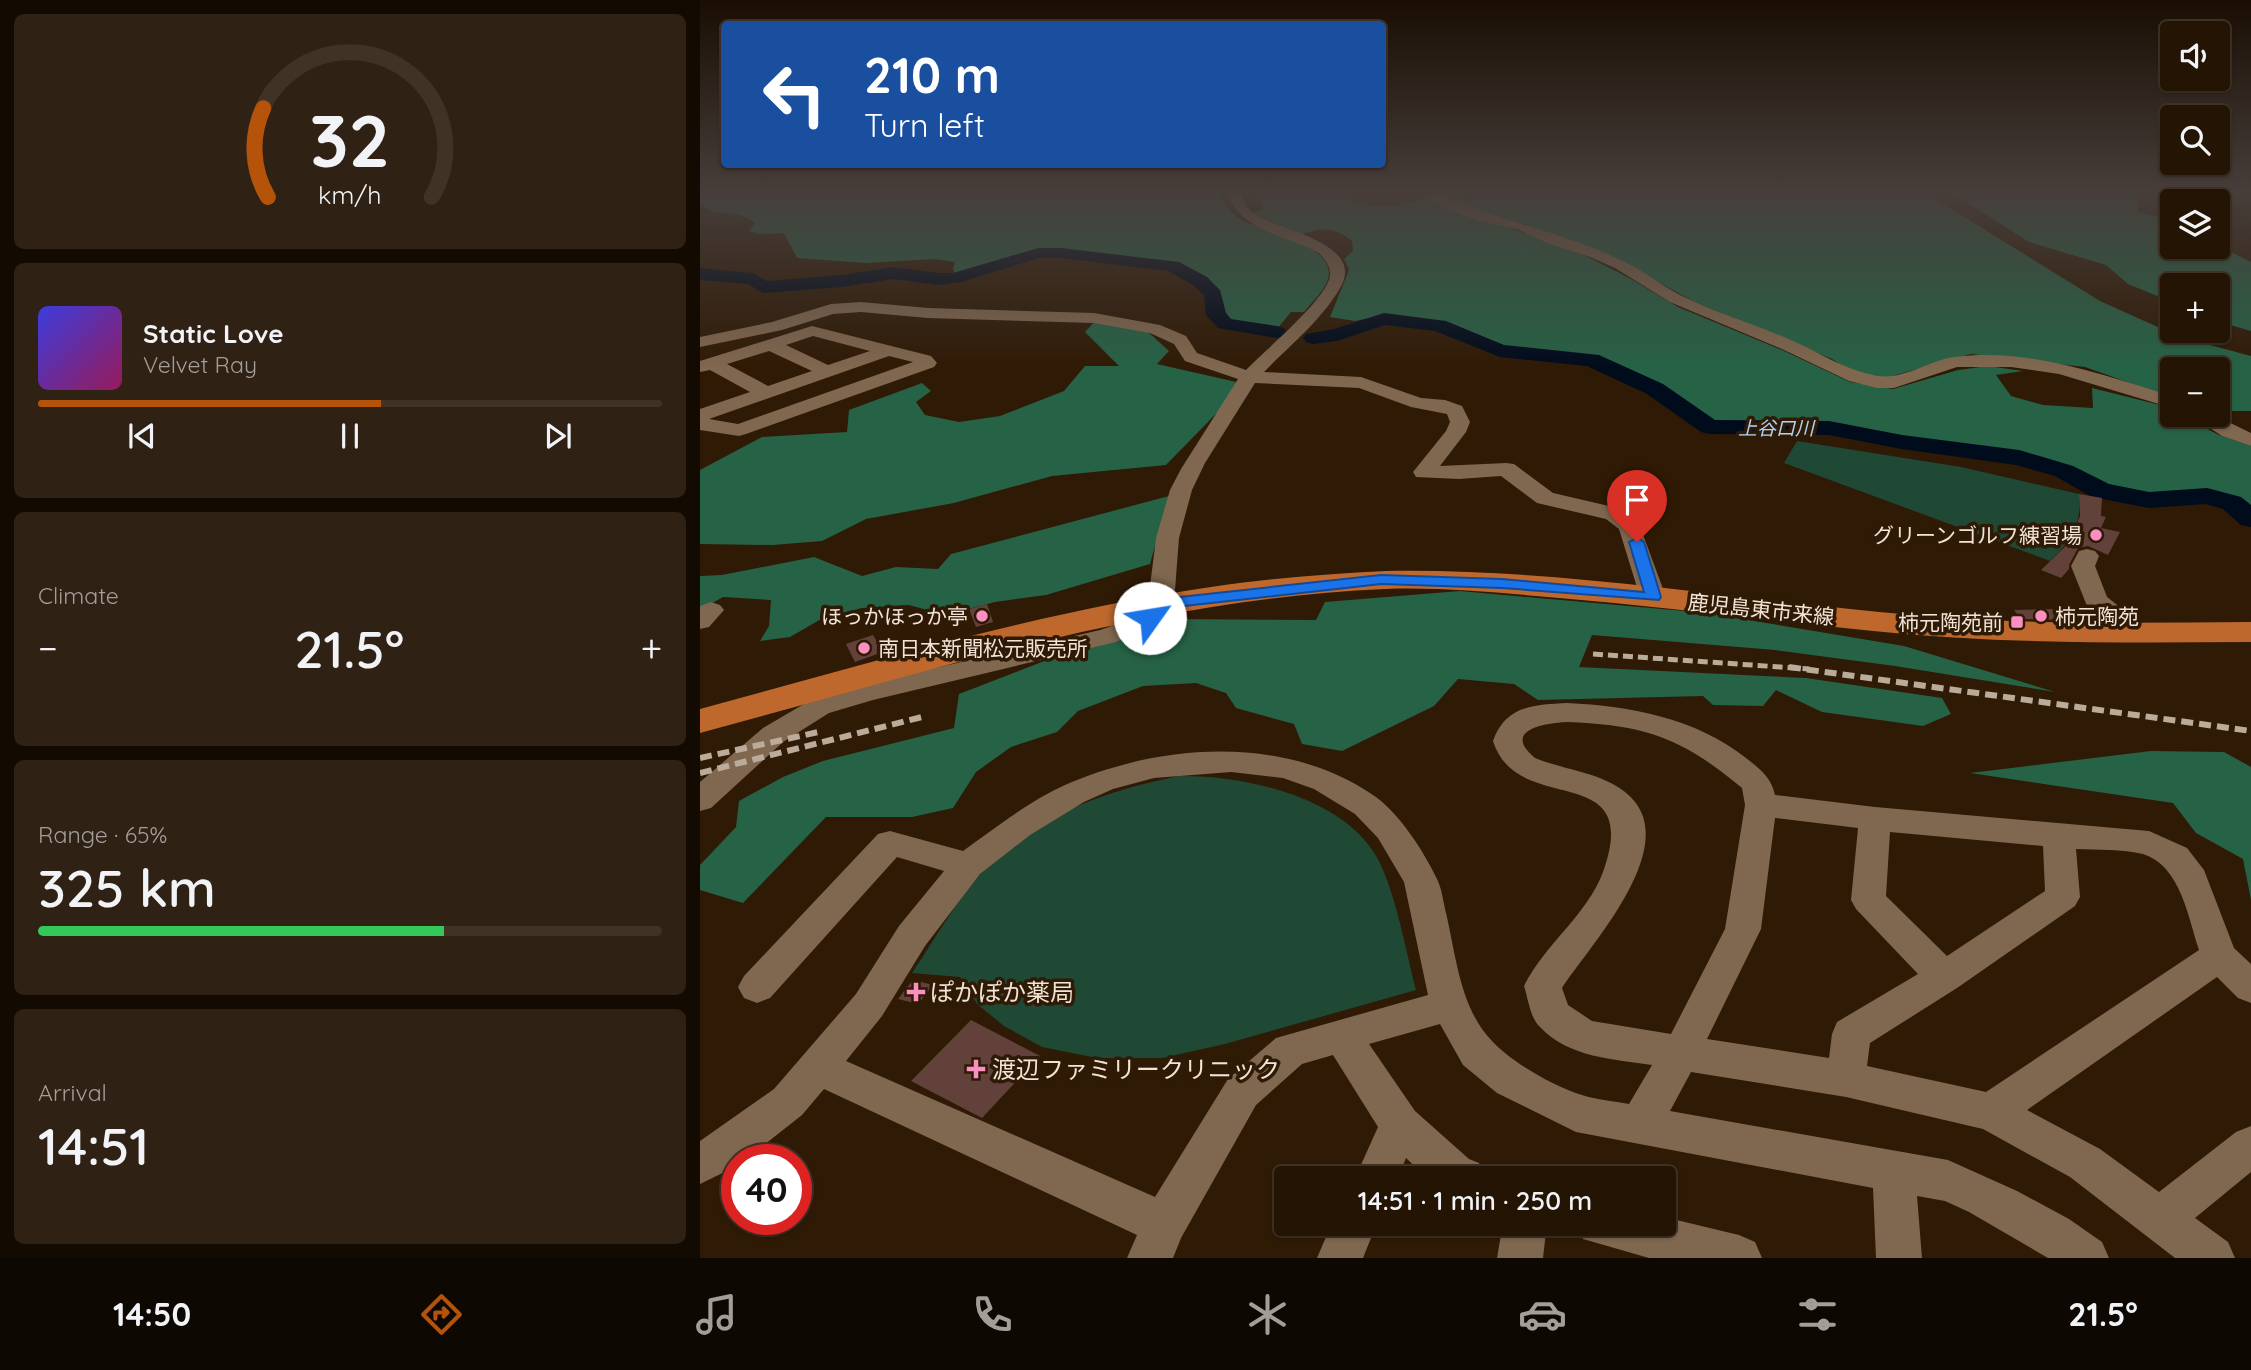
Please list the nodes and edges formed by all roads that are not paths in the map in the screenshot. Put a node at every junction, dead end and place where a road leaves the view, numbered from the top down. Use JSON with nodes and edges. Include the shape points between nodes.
{"nodes":[{"id":1,"x":1322,"y":251,"type":"edge"},
{"id":2,"x":1585,"y":251,"type":"edge"},
{"id":3,"x":700,"y":342,"type":"edge"},
{"id":4,"x":769,"y":345,"type":"junction"},
{"id":5,"x":890,"y":351,"type":"junction"},
{"id":6,"x":705,"y":365,"type":"edge"},
{"id":7,"x":828,"y":372,"type":"junction"},
{"id":8,"x":1249,"y":377,"type":"junction"},
{"id":9,"x":766,"y":393,"type":"junction"},
{"id":10,"x":2160,"y":398,"type":"edge"},
{"id":11,"x":701,"y":417,"type":"edge"},
{"id":12,"x":2220,"y":427,"type":"edge"},
{"id":13,"x":2251,"y":440,"type":"edge"},
{"id":14,"x":2087,"y":556,"type":"dead end"},
{"id":15,"x":1653,"y":597,"type":"junction"},
{"id":16,"x":1161,"y":603,"type":"junction"},
{"id":17,"x":2251,"y":632,"type":"edge"},
{"id":18,"x":2136,"y":633,"type":"junction"},
{"id":19,"x":700,"y":721,"type":"edge"},
{"id":20,"x":706,"y":793,"type":"edge"},
{"id":21,"x":1761,"y":805,"type":"junction"},
{"id":22,"x":1875,"y":819,"type":"junction"},
{"id":23,"x":2059,"y":833,"type":"junction"},
{"id":24,"x":968,"y":865,"type":"junction"},
{"id":25,"x":2220,"y":956,"type":"junction"},
{"id":26,"x":1944,"y":977,"type":"junction"},
{"id":27,"x":757,"y":987,"type":"dead end"},
{"id":28,"x":2251,"y":987,"type":"edge"},
{"id":29,"x":1449,"y":1005,"type":"junction"},
{"id":30,"x":1342,"y":1035,"type":"junction"},
{"id":31,"x":1681,"y":1053,"type":"junction"},
{"id":32,"x":818,"y":1067,"type":"junction"},
{"id":33,"x":1846,"y":1079,"type":"junction"},
{"id":34,"x":1991,"y":1112,"type":"junction"},
{"id":35,"x":1400,"y":1125,"type":"junction"},
{"id":36,"x":1640,"y":1125,"type":"junction"},
{"id":37,"x":2251,"y":1146,"type":"edge"},
{"id":38,"x":700,"y":1164,"type":"edge"},
{"id":39,"x":1381,"y":1166,"type":"edge"},
{"id":40,"x":1445,"y":1166,"type":"edge"},
{"id":41,"x":1894,"y":1171,"type":"junction"},
{"id":42,"x":2161,"y":1218,"type":"junction"},
{"id":43,"x":1349,"y":1236,"type":"edge"},
{"id":44,"x":1523,"y":1236,"type":"edge"},
{"id":45,"x":1647,"y":1236,"type":"edge"},
{"id":46,"x":1157,"y":1241,"type":"edge"},
{"id":47,"x":1721,"y":1256,"type":"edge"},
{"id":48,"x":1340,"y":1258,"type":"edge"},
{"id":49,"x":1520,"y":1258,"type":"edge"},
{"id":50,"x":1899,"y":1258,"type":"edge"},
{"id":51,"x":2086,"y":1258,"type":"edge"},
{"id":52,"x":2212,"y":1258,"type":"edge"}],
"edges":[{"from":1,"to":8,"type":"street","via":[[1334,262],[1338,279],[1324,300]]},
{"from":2,"to":10,"type":"street","via":[[1620,265],[1686,304],[1856,377],[1894,382],[1955,362],[2011,362],[2061,369]]},
{"from":3,"to":8,"type":"street","via":[[831,309],[860,307],[1094,318],[1154,329],[1180,340],[1191,357]]},
{"from":4,"to":5,"type":"street","via":[[812,331]]},
{"from":4,"to":6,"type":"street"},
{"from":4,"to":7,"type":"street"},
{"from":5,"to":7,"type":"street"},
{"from":5,"to":11,"type":"street","via":[[928,363],[739,430]]},
{"from":6,"to":9,"type":"street"},
{"from":7,"to":9,"type":"street"},
{"from":8,"to":15,"type":"street","via":[[1361,383],[1455,410],[1460,422],[1424,472],[1506,469],[1545,498],[1614,514],[1630,526]]},
{"from":8,"to":16,"type":"street","via":[[1188,475],[1167,531]]},
{"from":9,"to":11,"type":"street"},
{"from":12,"to":13,"type":"street"},
{"from":14,"to":18,"type":"street","via":[[2083,566],[2096,601]]},
{"from":15,"to":16,"type":"main road","name":"鹿児島東市来線","via":[[1414,579]]},
{"from":15,"to":18,"type":"main road","name":"鹿児島東市来線","via":[[1914,625]]},
{"from":16,"to":19,"type":"main road","name":"鹿児島東市来線","via":[[1015,634]]},
{"from":16,"to":20,"type":"street","via":[[1150,618],[1119,632],[819,707],[798,718]]},
{"from":17,"to":18,"type":"main road","name":"鹿児島東市来線"},
{"from":21,"to":22,"type":"street"},
{"from":21,"to":31,"type":"street","via":[[1743,929]]},
{"from":21,"to":31,"type":"street","via":[[1757,783],[1700,741],[1648,722],[1546,713],[1520,721],[1511,729],[1511,755],[1520,764],[1593,786],[1620,805],[1630,832],[1626,853],[1602,908],[1543,986],[1552,1015],[1584,1037]]},
{"from":22,"to":23,"type":"street"},
{"from":22,"to":26,"type":"street","via":[[1868,900]]},
{"from":23,"to":25,"type":"street","via":[[2149,843],[2175,857],[2192,880]]},
{"from":23,"to":26,"type":"street","via":[[2063,897]]},
{"from":24,"to":27,"type":"street","via":[[890,843]]},
{"from":24,"to":29,"type":"street","via":[[1029,821],[1104,781],[1197,763],[1265,765],[1306,773],[1366,806],[1401,847],[1421,880]]},
{"from":24,"to":32,"type":"street","via":[[912,936],[869,1005]]},
{"from":25,"to":28,"type":"street"},
{"from":25,"to":34,"type":"street"},
{"from":26,"to":33,"type":"street","via":[[1851,1034]]},
{"from":29,"to":30,"type":"street"},
{"from":29,"to":36,"type":"street","via":[[1478,1053],[1511,1080],[1576,1113]]},
{"from":30,"to":35,"type":"street"},
{"from":30,"to":46,"type":"street","via":[[1290,1050],[1242,1092]]},
{"from":31,"to":33,"type":"street"},
{"from":31,"to":36,"type":"street"},
{"from":32,"to":38,"type":"street","via":[[788,1102],[726,1150]]},
{"from":32,"to":46,"type":"street"},
{"from":33,"to":34,"type":"street"},
{"from":34,"to":42,"type":"street","via":[[2085,1163]]},
{"from":35,"to":39,"type":"street"},
{"from":35,"to":40,"type":"street"},
{"from":36,"to":41,"type":"street"},
{"from":37,"to":42,"type":"street"},
{"from":41,"to":50,"type":"street"},
{"from":41,"to":51,"type":"street","via":[[1948,1181],[2004,1205]]},
{"from":42,"to":52,"type":"street"},
{"from":43,"to":48,"type":"street"},
{"from":44,"to":49,"type":"street"},
{"from":45,"to":47,"type":"street"}]}
